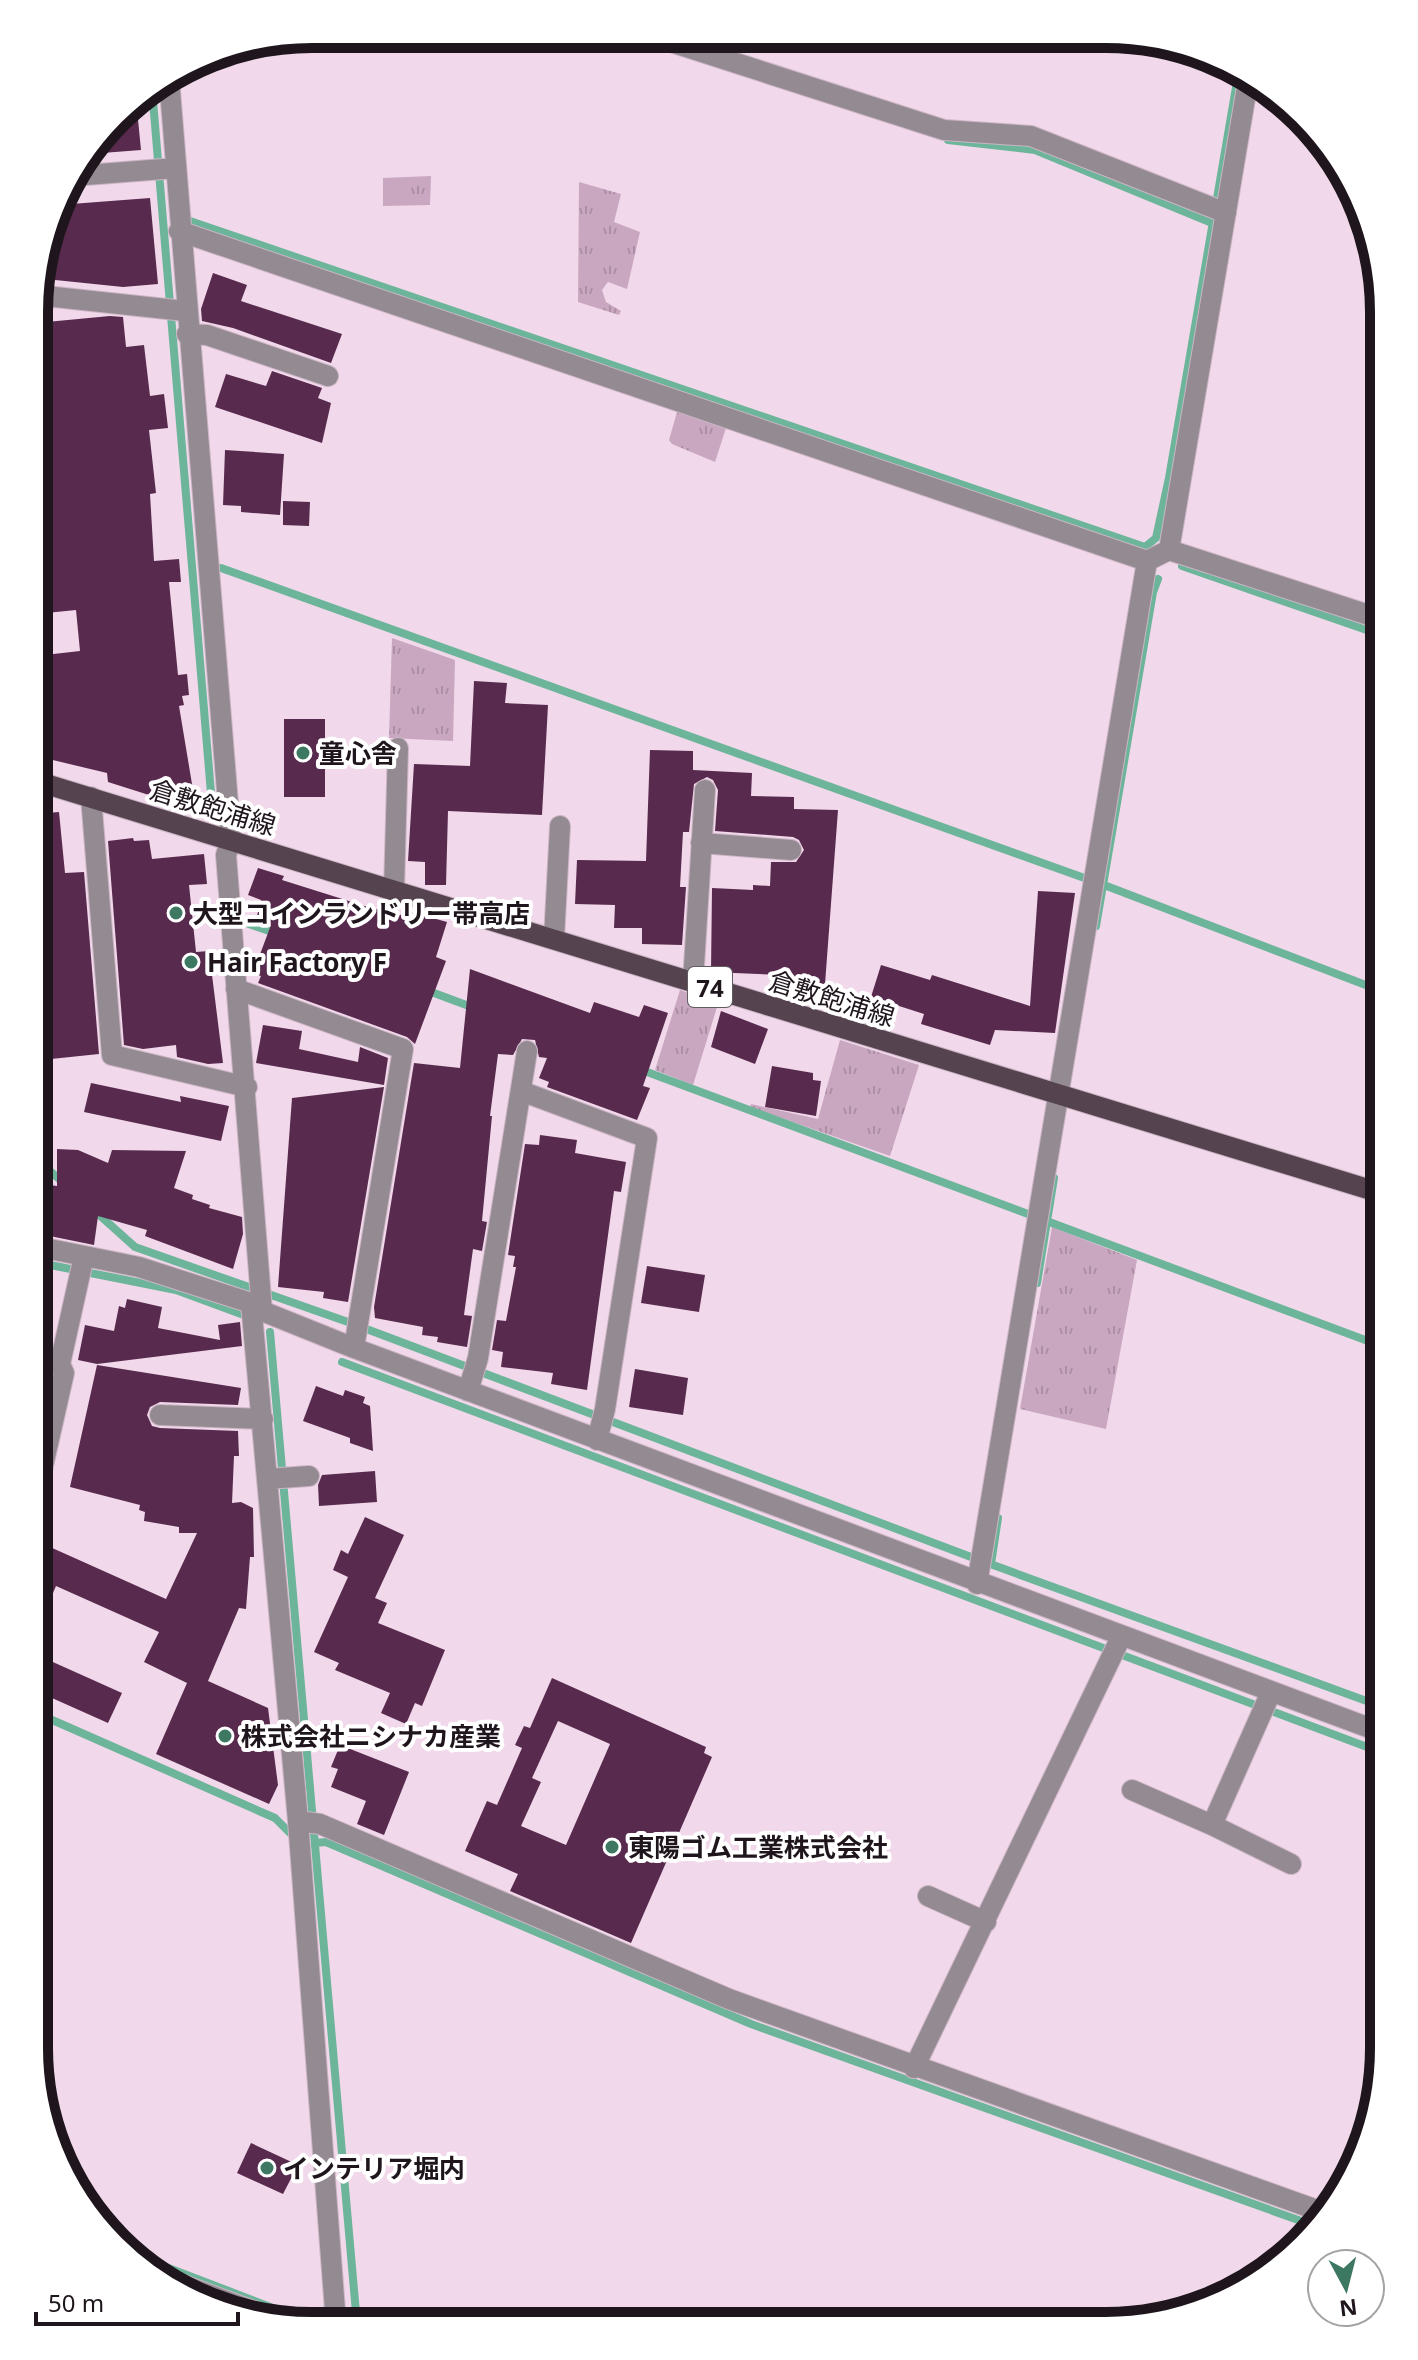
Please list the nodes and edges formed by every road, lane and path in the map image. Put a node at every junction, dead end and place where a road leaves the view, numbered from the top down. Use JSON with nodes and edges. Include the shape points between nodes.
{"nodes":[{"id":1,"x":689,"y":48,"type":"edge"},
{"id":2,"x":1246,"y":89,"type":"edge"},
{"id":3,"x":168,"y":91,"type":"edge"},
{"id":4,"x":163,"y":169,"type":"junction"},
{"id":5,"x":87,"y":175,"type":"edge"},
{"id":6,"x":1219,"y":211,"type":"junction"},
{"id":7,"x":179,"y":231,"type":"junction"},
{"id":8,"x":49,"y":296,"type":"edge"},
{"id":9,"x":174,"y":310,"type":"junction"},
{"id":10,"x":187,"y":334,"type":"junction"},
{"id":11,"x":328,"y":376,"type":"dead end"},
{"id":12,"x":1169,"y":550,"type":"junction"},
{"id":13,"x":1147,"y":561,"type":"junction"},
{"id":14,"x":1370,"y":615,"type":"edge"},
{"id":15,"x":398,"y":748,"type":"dead end"},
{"id":16,"x":48,"y":784,"type":"edge"},
{"id":17,"x":705,"y":790,"type":"dead end"},
{"id":18,"x":91,"y":797,"type":"junction"},
{"id":19,"x":560,"y":826,"type":"dead end"},
{"id":20,"x":231,"y":840,"type":"junction"},
{"id":21,"x":701,"y":843,"type":"junction"},
{"id":22,"x":791,"y":850,"type":"dead end"},
{"id":23,"x":394,"y":890,"type":"junction"},
{"id":24,"x":554,"y":939,"type":"junction"},
{"id":25,"x":693,"y":982,"type":"junction"},
{"id":26,"x":236,"y":989,"type":"junction"},
{"id":27,"x":527,"y":1051,"type":"dead end"},
{"id":28,"x":247,"y":1087,"type":"junction"},
{"id":29,"x":521,"y":1091,"type":"junction"},
{"id":30,"x":1057,"y":1094,"type":"junction"},
{"id":31,"x":1369,"y":1190,"type":"edge"},
{"id":32,"x":48,"y":1251,"type":"edge"},
{"id":33,"x":82,"y":1264,"type":"junction"},
{"id":34,"x":258,"y":1299,"type":"junction"},
{"id":35,"x":357,"y":1333,"type":"junction"},
{"id":36,"x":473,"y":1375,"type":"junction"},
{"id":37,"x":160,"y":1415,"type":"dead end"},
{"id":38,"x":263,"y":1419,"type":"junction"},
{"id":39,"x":601,"y":1425,"type":"junction"},
{"id":40,"x":48,"y":1444,"type":"edge"},
{"id":41,"x":980,"y":1568,"type":"junction"},
{"id":42,"x":1116,"y":1648,"type":"junction"},
{"id":43,"x":1267,"y":1702,"type":"junction"},
{"id":44,"x":1369,"y":1729,"type":"edge"},
{"id":45,"x":1132,"y":1790,"type":"dead end"},
{"id":46,"x":1212,"y":1825,"type":"junction"},
{"id":47,"x":305,"y":1830,"type":"junction"},
{"id":48,"x":1291,"y":1864,"type":"dead end"},
{"id":49,"x":928,"y":1896,"type":"dead end"},
{"id":50,"x":986,"y":1922,"type":"junction"},
{"id":51,"x":914,"y":2068,"type":"junction"},
{"id":52,"x":1314,"y":2209,"type":"edge"},
{"id":53,"x":335,"y":2312,"type":"edge"}],
"edges":[{"from":1,"to":6,"type":"street","via":[[944,130],[1031,136]]},
{"from":2,"to":6,"type":"street"},
{"from":3,"to":4,"type":"street"},
{"from":4,"to":5,"type":"street"},
{"from":4,"to":7,"type":"street"},
{"from":6,"to":12,"type":"street"},
{"from":7,"to":9,"type":"street"},
{"from":7,"to":13,"type":"street"},
{"from":8,"to":9,"type":"street"},
{"from":9,"to":10,"type":"street"},
{"from":10,"to":11,"type":"street","via":[[207,335]]},
{"from":10,"to":20,"type":"street"},
{"from":12,"to":13,"type":"street"},
{"from":12,"to":14,"type":"street"},
{"from":13,"to":30,"type":"street"},
{"from":15,"to":23,"type":"street"},
{"from":16,"to":18,"type":"main road","name":"倉敷飽浦線","number":"74"},
{"from":17,"to":21,"type":"street"},
{"from":18,"to":20,"type":"main road","name":"倉敷飽浦線","number":"74"},
{"from":18,"to":28,"type":"street","via":[[112,1055]]},
{"from":19,"to":24,"type":"street"},
{"from":20,"to":23,"type":"main road","name":"倉敷飽浦線","number":"74"},
{"from":20,"to":26,"type":"street","via":[[226,855]]},
{"from":21,"to":22,"type":"street"},
{"from":21,"to":25,"type":"street"},
{"from":23,"to":24,"type":"main road","name":"倉敷飽浦線","number":"74"},
{"from":24,"to":25,"type":"main road","name":"倉敷飽浦線","number":"74"},
{"from":25,"to":30,"type":"main road","name":"倉敷飽浦線","number":"74"},
{"from":26,"to":28,"type":"street"},
{"from":26,"to":35,"type":"street","via":[[403,1049]]},
{"from":27,"to":29,"type":"street"},
{"from":28,"to":34,"type":"street"},
{"from":29,"to":36,"type":"street"},
{"from":29,"to":39,"type":"street","via":[[647,1138]]},
{"from":30,"to":31,"type":"main road","name":"倉敷飽浦線","number":"74"},
{"from":30,"to":41,"type":"street"},
{"from":32,"to":33,"type":"street"},
{"from":33,"to":34,"type":"street","via":[[139,1267]]},
{"from":33,"to":40,"type":"street"},
{"from":34,"to":35,"type":"street"},
{"from":34,"to":38,"type":"street"},
{"from":35,"to":36,"type":"street"},
{"from":36,"to":39,"type":"street"},
{"from":37,"to":38,"type":"street"},
{"from":38,"to":47,"type":"street","via":[[286,1478]]},
{"from":39,"to":41,"type":"street"},
{"from":41,"to":42,"type":"street"},
{"from":42,"to":43,"type":"street"},
{"from":42,"to":50,"type":"street"},
{"from":43,"to":44,"type":"street"},
{"from":43,"to":46,"type":"street"},
{"from":45,"to":46,"type":"street"},
{"from":46,"to":48,"type":"street"},
{"from":47,"to":51,"type":"street"},
{"from":47,"to":53,"type":"street"},
{"from":49,"to":50,"type":"street"},
{"from":50,"to":51,"type":"street"},
{"from":51,"to":52,"type":"street"}]}
